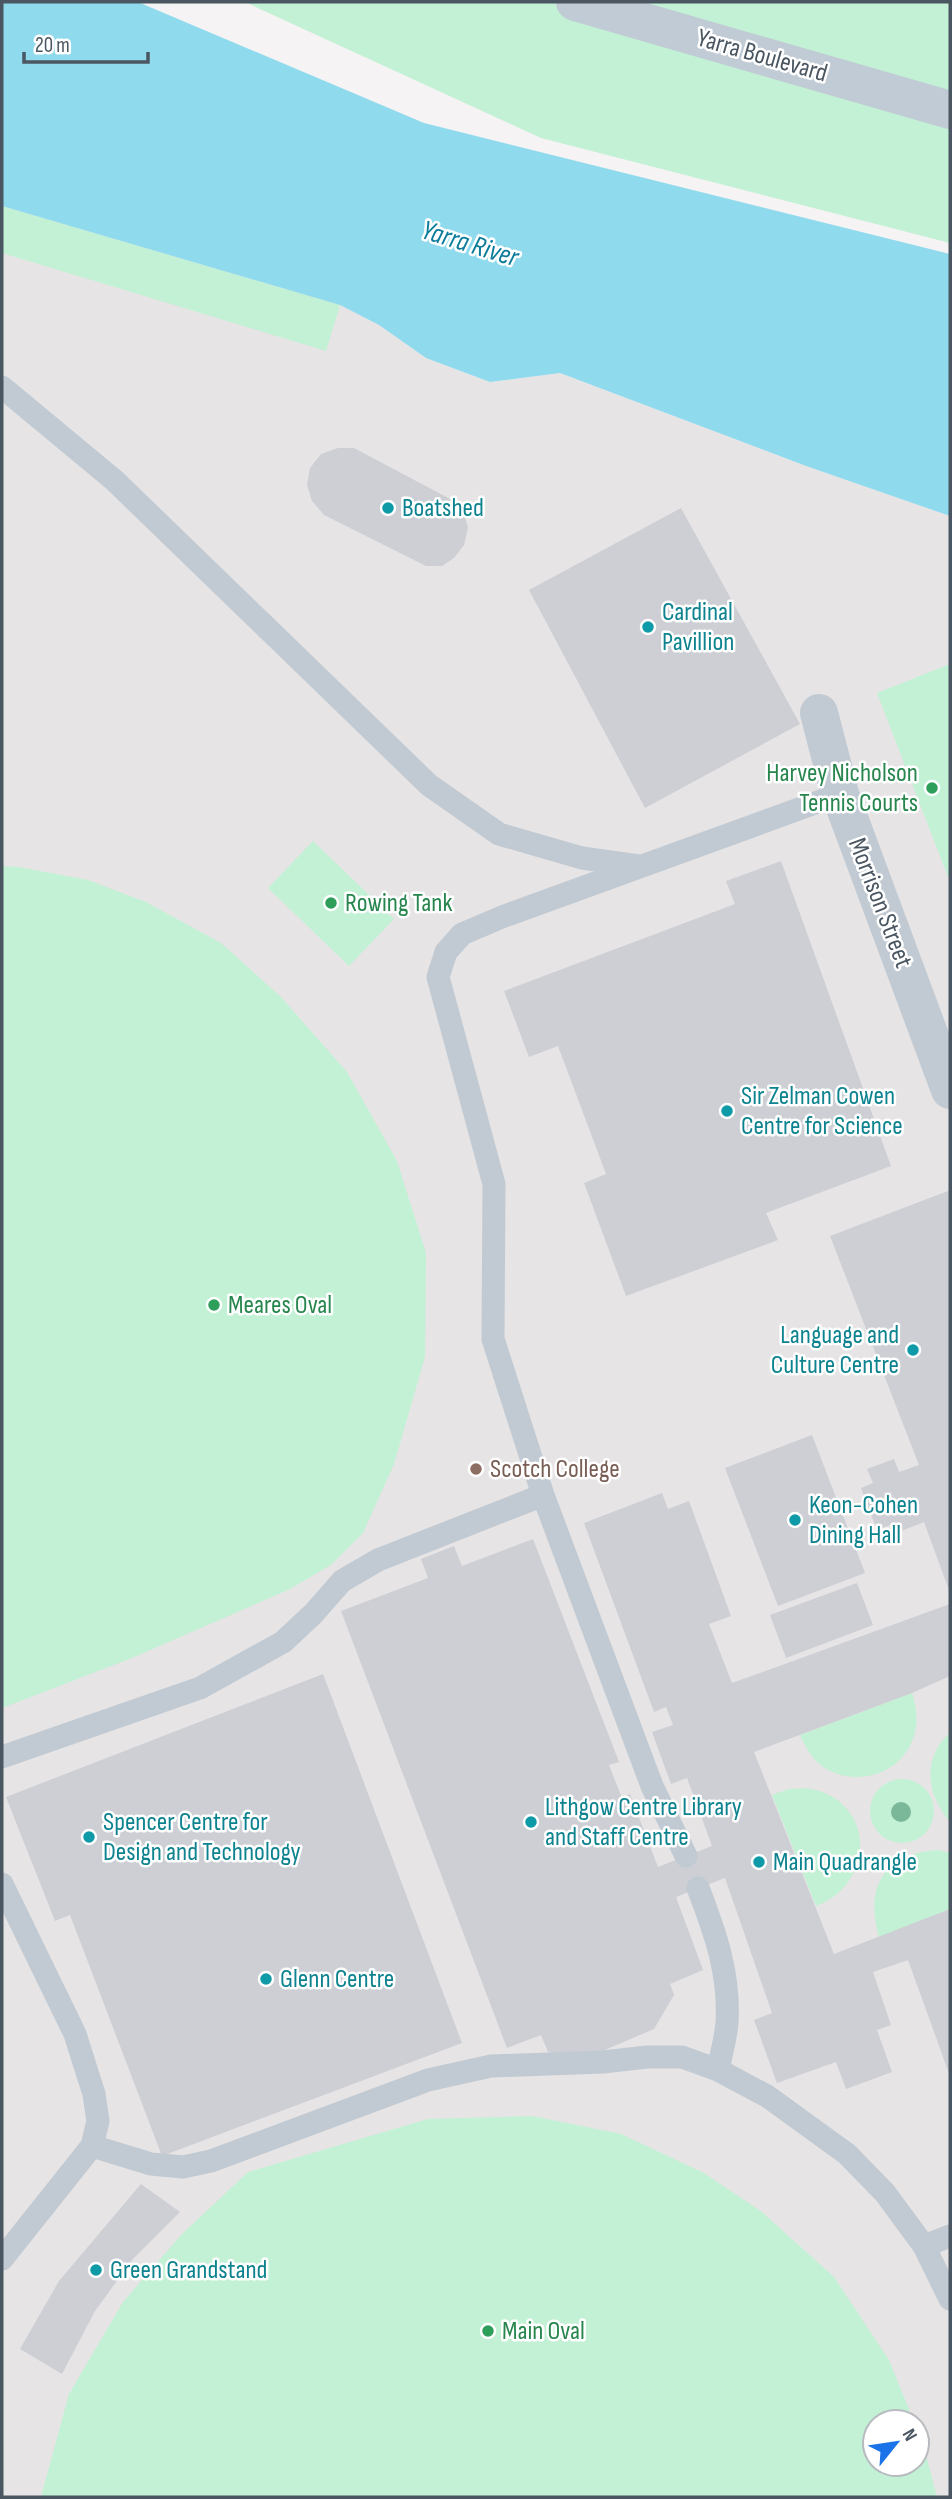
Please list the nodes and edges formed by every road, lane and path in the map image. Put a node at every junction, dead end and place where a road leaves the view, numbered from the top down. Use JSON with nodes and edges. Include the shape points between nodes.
{"nodes":[{"id":1,"x":575,"y":2,"type":"edge"},
{"id":2,"x":950,"y":110,"type":"edge"},
{"id":3,"x":2,"y":387,"type":"edge"},
{"id":4,"x":819,"y":713,"type":"dead end"},
{"id":5,"x":840,"y":794,"type":"junction"},
{"id":6,"x":642,"y":866,"type":"junction"},
{"id":7,"x":950,"y":1090,"type":"edge"},
{"id":8,"x":543,"y":1495,"type":"junction"},
{"id":9,"x":2,"y":1756,"type":"edge"},
{"id":10,"x":686,"y":1856,"type":"dead end"},
{"id":11,"x":2,"y":1884,"type":"edge"},
{"id":12,"x":698,"y":1888,"type":"dead end"},
{"id":13,"x":718,"y":2070,"type":"junction"},
{"id":14,"x":92,"y":2146,"type":"junction"},
{"id":15,"x":950,"y":2236,"type":"edge"},
{"id":16,"x":924,"y":2246,"type":"junction"},
{"id":17,"x":2,"y":2259,"type":"edge"},
{"id":18,"x":950,"y":2299,"type":"edge"}],
"edges":[{"from":1,"to":2,"type":"street","name":"Yarra Boulevard"},
{"from":3,"to":6,"type":"lane","via":[[114,480],[429,785],[499,834],[582,858]]},
{"from":4,"to":5,"type":"street","name":"Morrison Street"},
{"from":5,"to":6,"type":"lane"},
{"from":5,"to":7,"type":"street","name":"Morrison Street"},
{"from":6,"to":8,"type":"lane","via":[[462,934],[446,952],[438,977],[494,1184],[493,1339]]},
{"from":8,"to":9,"type":"lane","via":[[378,1560],[342,1581],[283,1642],[200,1688]]},
{"from":8,"to":10,"type":"lane","via":[[652,1786]]},
{"from":11,"to":14,"type":"lane","via":[[75,2035],[94,2094],[98,2121]]},
{"from":12,"to":13,"type":"lane","via":[[725,1972],[727,2022]]},
{"from":13,"to":14,"type":"lane","via":[[682,2057],[491,2066],[428,2080],[211,2161],[183,2167],[151,2164]]},
{"from":13,"to":16,"type":"lane","via":[[767,2096],[847,2154],[885,2193]]},
{"from":14,"to":17,"type":"lane"},
{"from":15,"to":16,"type":"lane"},
{"from":16,"to":18,"type":"lane"}]}
